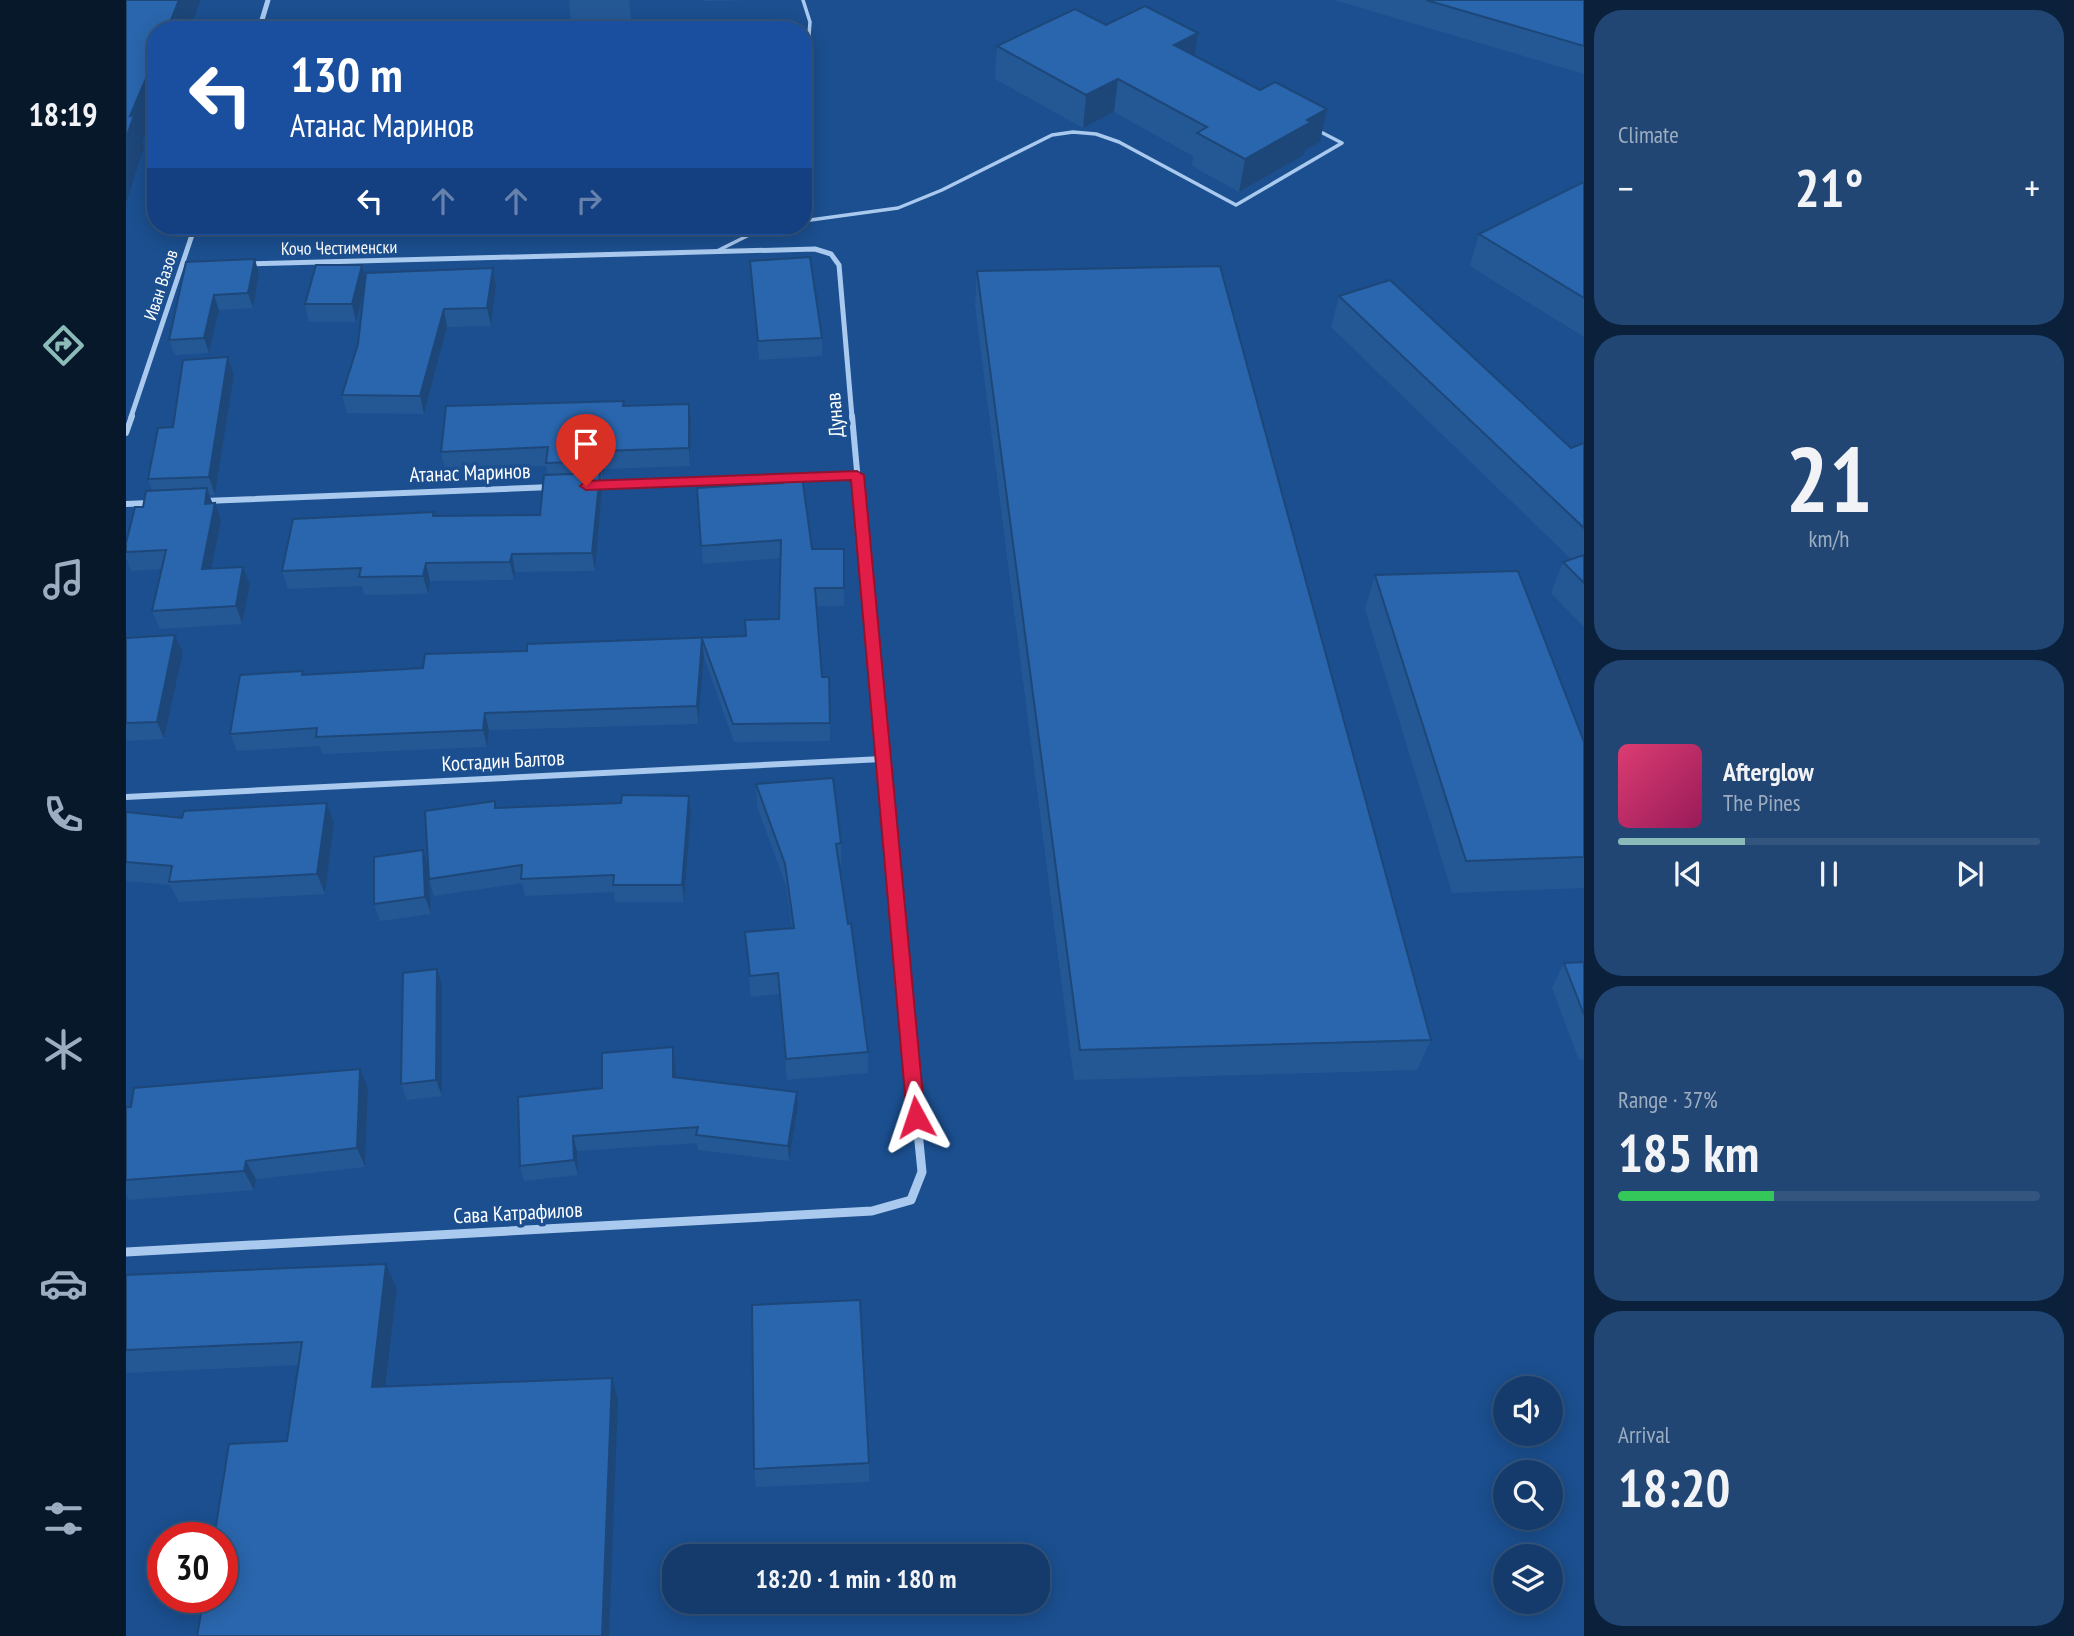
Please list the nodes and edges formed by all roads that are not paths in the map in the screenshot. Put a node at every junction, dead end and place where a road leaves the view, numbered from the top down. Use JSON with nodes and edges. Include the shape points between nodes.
{"nodes":[{"id":1,"x":268,"y":0,"type":"edge"},
{"id":2,"x":803,"y":0,"type":"edge"},
{"id":3,"x":262,"y":21,"type":"edge"},
{"id":4,"x":810,"y":21,"type":"edge"},
{"id":5,"x":1307,"y":125,"type":"edge"},
{"id":6,"x":812,"y":220,"type":"edge"},
{"id":7,"x":192,"y":235,"type":"edge"},
{"id":8,"x":748,"y":235,"type":"edge"},
{"id":9,"x":713,"y":253,"type":"junction"},
{"id":10,"x":831,"y":254,"type":"joint"},
{"id":11,"x":238,"y":264,"type":"edge"},
{"id":12,"x":182,"y":265,"type":"junction"},
{"id":13,"x":196,"y":265,"type":"edge"},
{"id":14,"x":126,"y":433,"type":"edge"},
{"id":15,"x":857,"y":475,"type":"junction"},
{"id":16,"x":568,"y":486,"type":"edge"},
{"id":17,"x":581,"y":486,"type":"edge"},
{"id":18,"x":195,"y":501,"type":"edge"},
{"id":19,"x":154,"y":503,"type":"edge"},
{"id":20,"x":126,"y":504,"type":"edge"},
{"id":21,"x":882,"y":759,"type":"junction"},
{"id":22,"x":126,"y":797,"type":"edge"},
{"id":23,"x":911,"y":1200,"type":"joint"},
{"id":24,"x":126,"y":1252,"type":"edge"}],
"edges":[{"from":1,"to":3,"type":"street"},
{"from":2,"to":4,"type":"lane"},
{"from":5,"to":6,"type":"lane","via":[[1342,143],[1236,205],[1119,142],[1073,132],[1052,135],[898,208]]},
{"from":7,"to":12,"type":"street","name":"Иван Вазов"},
{"from":8,"to":9,"type":"lane"},
{"from":9,"to":10,"type":"street","name":"Кочо Честименски","via":[[815,249]]},
{"from":9,"to":11,"type":"street","name":"Кочо Честименски"},
{"from":10,"to":15,"type":"street","name":"Дунав","via":[[839,265]]},
{"from":12,"to":13,"type":"street"},
{"from":12,"to":14,"type":"street","name":"Иван Вазов"},
{"from":15,"to":17,"type":"street"},
{"from":15,"to":21,"type":"street","name":"Дунав"},
{"from":16,"to":18,"type":"street","name":"Атанас Маринов"},
{"from":19,"to":20,"type":"street"},
{"from":21,"to":22,"type":"street","name":"Костадин Балтов"},
{"from":21,"to":23,"type":"street","name":"Дунав","via":[[922,1172]]},
{"from":23,"to":24,"type":"street","name":"Сава Катрафилов","via":[[872,1211]]}]}
